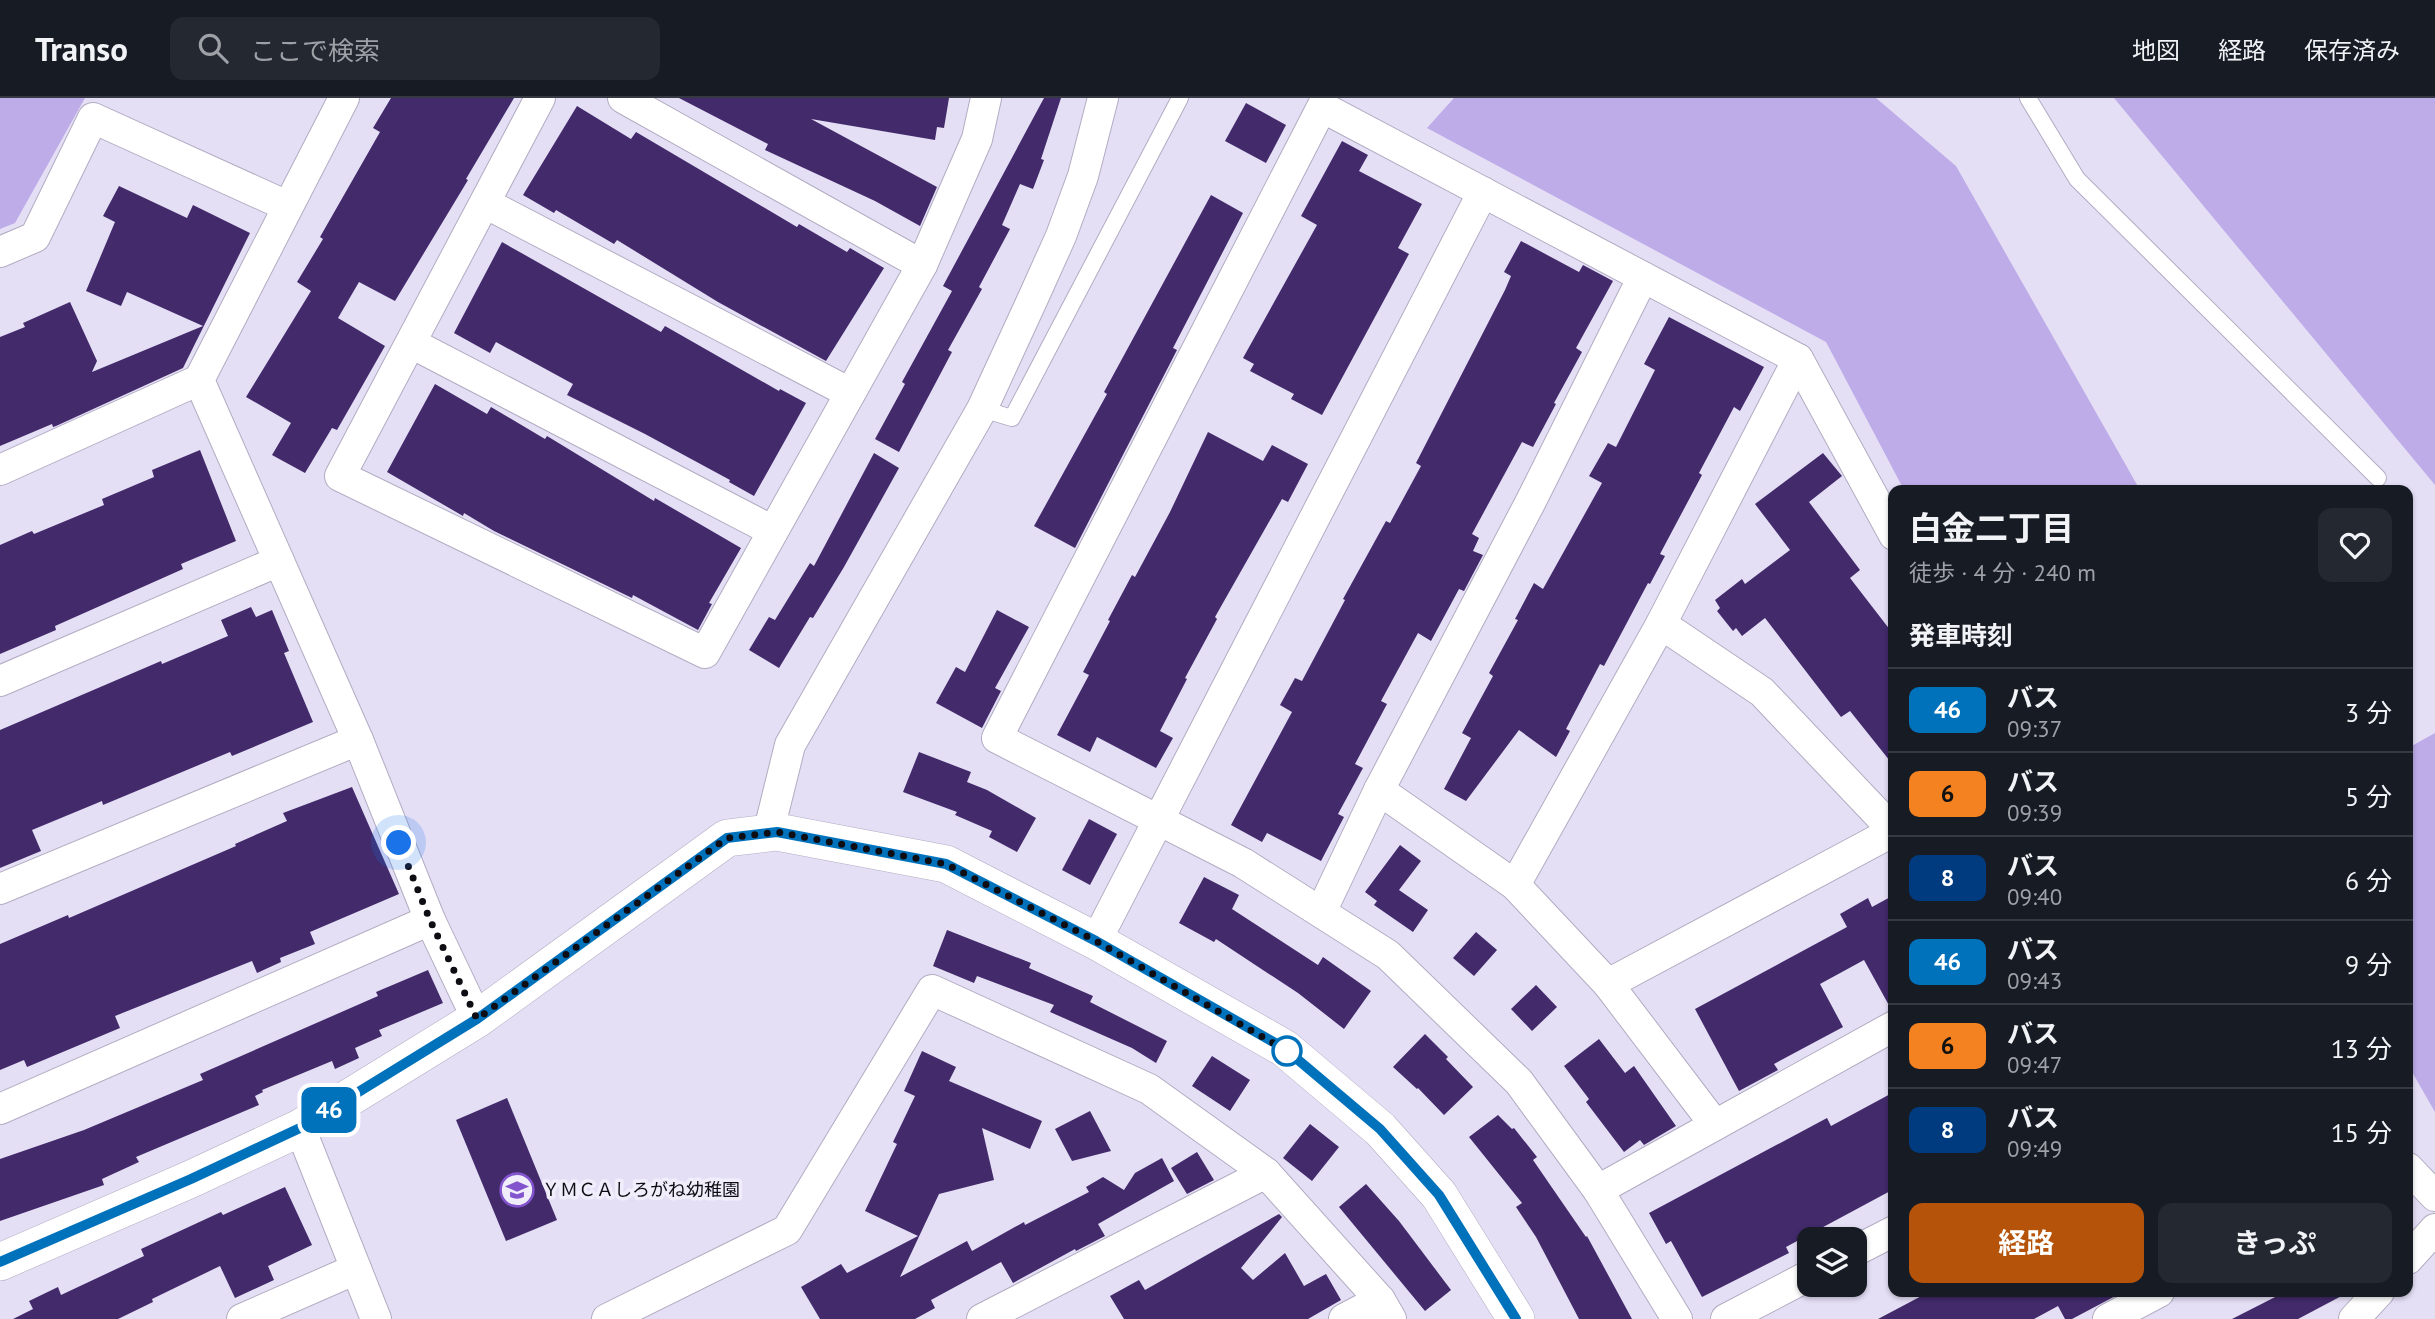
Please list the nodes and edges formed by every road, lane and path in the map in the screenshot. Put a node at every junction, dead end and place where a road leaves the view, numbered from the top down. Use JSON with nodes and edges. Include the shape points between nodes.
{"nodes":[{"id":1,"x":344,"y":98,"type":"edge"},
{"id":2,"x":540,"y":98,"type":"edge"},
{"id":3,"x":622,"y":98,"type":"edge"},
{"id":4,"x":986,"y":98,"type":"edge"},
{"id":5,"x":1103,"y":98,"type":"edge"},
{"id":6,"x":1180,"y":98,"type":"edge"},
{"id":7,"x":2028,"y":98,"type":"edge"},
{"id":8,"x":1483,"y":192,"type":"junction"},
{"id":9,"x":485,"y":203,"type":"junction"},
{"id":10,"x":287,"y":206,"type":"junction"},
{"id":11,"x":0,"y":252,"type":"edge"},
{"id":12,"x":922,"y":265,"type":"junction"},
{"id":13,"x":1643,"y":277,"type":"junction"},
{"id":14,"x":411,"y":343,"type":"junction"},
{"id":15,"x":1798,"y":359,"type":"junction"},
{"id":16,"x":199,"y":380,"type":"junction"},
{"id":17,"x":850,"y":393,"type":"junction"},
{"id":18,"x":982,"y":409,"type":"junction"},
{"id":19,"x":0,"y":470,"type":"edge"},
{"id":20,"x":2378,"y":478,"type":"dead end"},
{"id":21,"x":1888,"y":524,"type":"edge"},
{"id":22,"x":773,"y":531,"type":"junction"},
{"id":23,"x":279,"y":561,"type":"junction"},
{"id":24,"x":1661,"y":624,"type":"junction"},
{"id":25,"x":0,"y":681,"type":"edge"},
{"id":26,"x":358,"y":740,"type":"junction"},
{"id":27,"x":1379,"y":790,"type":"junction"},
{"id":28,"x":1158,"y":820,"type":"junction"},
{"id":29,"x":1888,"y":825,"type":"edge"},
{"id":30,"x":768,"y":834,"type":"junction"},
{"id":31,"x":1888,"y":834,"type":"edge"},
{"id":32,"x":1515,"y":885,"type":"junction"},
{"id":33,"x":0,"y":889,"type":"edge"},
{"id":34,"x":1321,"y":912,"type":"junction"},
{"id":35,"x":430,"y":920,"type":"junction"},
{"id":36,"x":1096,"y":941,"type":"junction"},
{"id":37,"x":1608,"y":984,"type":"junction"},
{"id":38,"x":477,"y":1019,"type":"junction"},
{"id":39,"x":1888,"y":1029,"type":"edge"},
{"id":40,"x":0,"y":1109,"type":"edge"},
{"id":41,"x":1715,"y":1125,"type":"junction"},
{"id":42,"x":300,"y":1128,"type":"junction"},
{"id":43,"x":1266,"y":1172,"type":"junction"},
{"id":44,"x":2413,"y":1173,"type":"edge"},
{"id":45,"x":1598,"y":1190,"type":"junction"},
{"id":46,"x":2435,"y":1196,"type":"edge"},
{"id":47,"x":2435,"y":1229,"type":"edge"},
{"id":48,"x":1888,"y":1234,"type":"edge"},
{"id":49,"x":1867,"y":1245,"type":"edge"},
{"id":50,"x":2413,"y":1253,"type":"edge"},
{"id":51,"x":0,"y":1262,"type":"edge"},
{"id":52,"x":356,"y":1269,"type":"junction"},
{"id":53,"x":1797,"y":1282,"type":"edge"},
{"id":54,"x":2150,"y":1297,"type":"edge"},
{"id":55,"x":2374,"y":1297,"type":"edge"},
{"id":56,"x":1386,"y":1310,"type":"edge"},
{"id":57,"x":242,"y":1319,"type":"edge"},
{"id":58,"x":376,"y":1319,"type":"edge"},
{"id":59,"x":607,"y":1319,"type":"edge"},
{"id":60,"x":982,"y":1319,"type":"edge"},
{"id":61,"x":1344,"y":1319,"type":"edge"},
{"id":62,"x":1516,"y":1319,"type":"edge"},
{"id":63,"x":1677,"y":1319,"type":"edge"},
{"id":64,"x":1726,"y":1319,"type":"edge"},
{"id":65,"x":2108,"y":1319,"type":"edge"},
{"id":66,"x":2354,"y":1319,"type":"edge"}],
"edges":[{"from":1,"to":10,"type":"street"},
{"from":2,"to":9,"type":"street"},
{"from":3,"to":12,"type":"street"},
{"from":4,"to":12,"type":"street","via":[[977,139]]},
{"from":5,"to":18,"type":"street","via":[[1083,176],[1061,236]]},
{"from":6,"to":18,"type":"lane","via":[[1012,418]]},
{"from":7,"to":20,"type":"lane","via":[[2077,179]]},
{"from":8,"to":13,"type":"street"},
{"from":8,"to":28,"type":"street"},
{"from":8,"to":28,"type":"street","via":[[1322,107],[996,738]]},
{"from":9,"to":14,"type":"street"},
{"from":9,"to":17,"type":"street"},
{"from":10,"to":11,"type":"street","via":[[93,118],[35,237]]},
{"from":10,"to":16,"type":"street"},
{"from":12,"to":17,"type":"street"},
{"from":13,"to":15,"type":"street"},
{"from":13,"to":27,"type":"street"},
{"from":14,"to":22,"type":"street"},
{"from":14,"to":22,"type":"street","via":[[340,476],[705,653]]},
{"from":15,"to":21,"type":"street"},
{"from":15,"to":24,"type":"street"},
{"from":16,"to":19,"type":"street"},
{"from":16,"to":23,"type":"street"},
{"from":17,"to":22,"type":"street"},
{"from":18,"to":30,"type":"street","via":[[790,746]]},
{"from":23,"to":25,"type":"street"},
{"from":23,"to":26,"type":"street"},
{"from":24,"to":29,"type":"street","via":[[1762,692]]},
{"from":24,"to":32,"type":"street"},
{"from":26,"to":33,"type":"street"},
{"from":26,"to":35,"type":"street"},
{"from":27,"to":32,"type":"street"},
{"from":27,"to":34,"type":"street"},
{"from":28,"to":34,"type":"street","via":[[1243,863]]},
{"from":28,"to":36,"type":"street"},
{"from":30,"to":36,"type":"street","via":[[946,864]]},
{"from":30,"to":38,"type":"street","via":[[727,838]]},
{"from":31,"to":37,"type":"street"},
{"from":32,"to":37,"type":"street"},
{"from":34,"to":45,"type":"street","via":[[1388,955],[1519,1082]]},
{"from":35,"to":38,"type":"street"},
{"from":35,"to":40,"type":"street"},
{"from":36,"to":62,"type":"street","via":[[1284,1048],[1380,1129],[1439,1195]]},
{"from":37,"to":41,"type":"street"},
{"from":38,"to":42,"type":"street"},
{"from":39,"to":41,"type":"street"},
{"from":41,"to":45,"type":"street"},
{"from":42,"to":51,"type":"street"},
{"from":42,"to":52,"type":"street"},
{"from":43,"to":56,"type":"street"},
{"from":43,"to":59,"type":"street","via":[[1149,1089],[932,990],[787,1230]]},
{"from":43,"to":60,"type":"street"},
{"from":44,"to":46,"type":"street"},
{"from":45,"to":63,"type":"street"},
{"from":47,"to":50,"type":"street"},
{"from":48,"to":49,"type":"street"},
{"from":52,"to":57,"type":"street"},
{"from":52,"to":58,"type":"street"},
{"from":53,"to":64,"type":"street"},
{"from":54,"to":65,"type":"street"},
{"from":55,"to":66,"type":"street"},
{"from":56,"to":61,"type":"street"}]}
